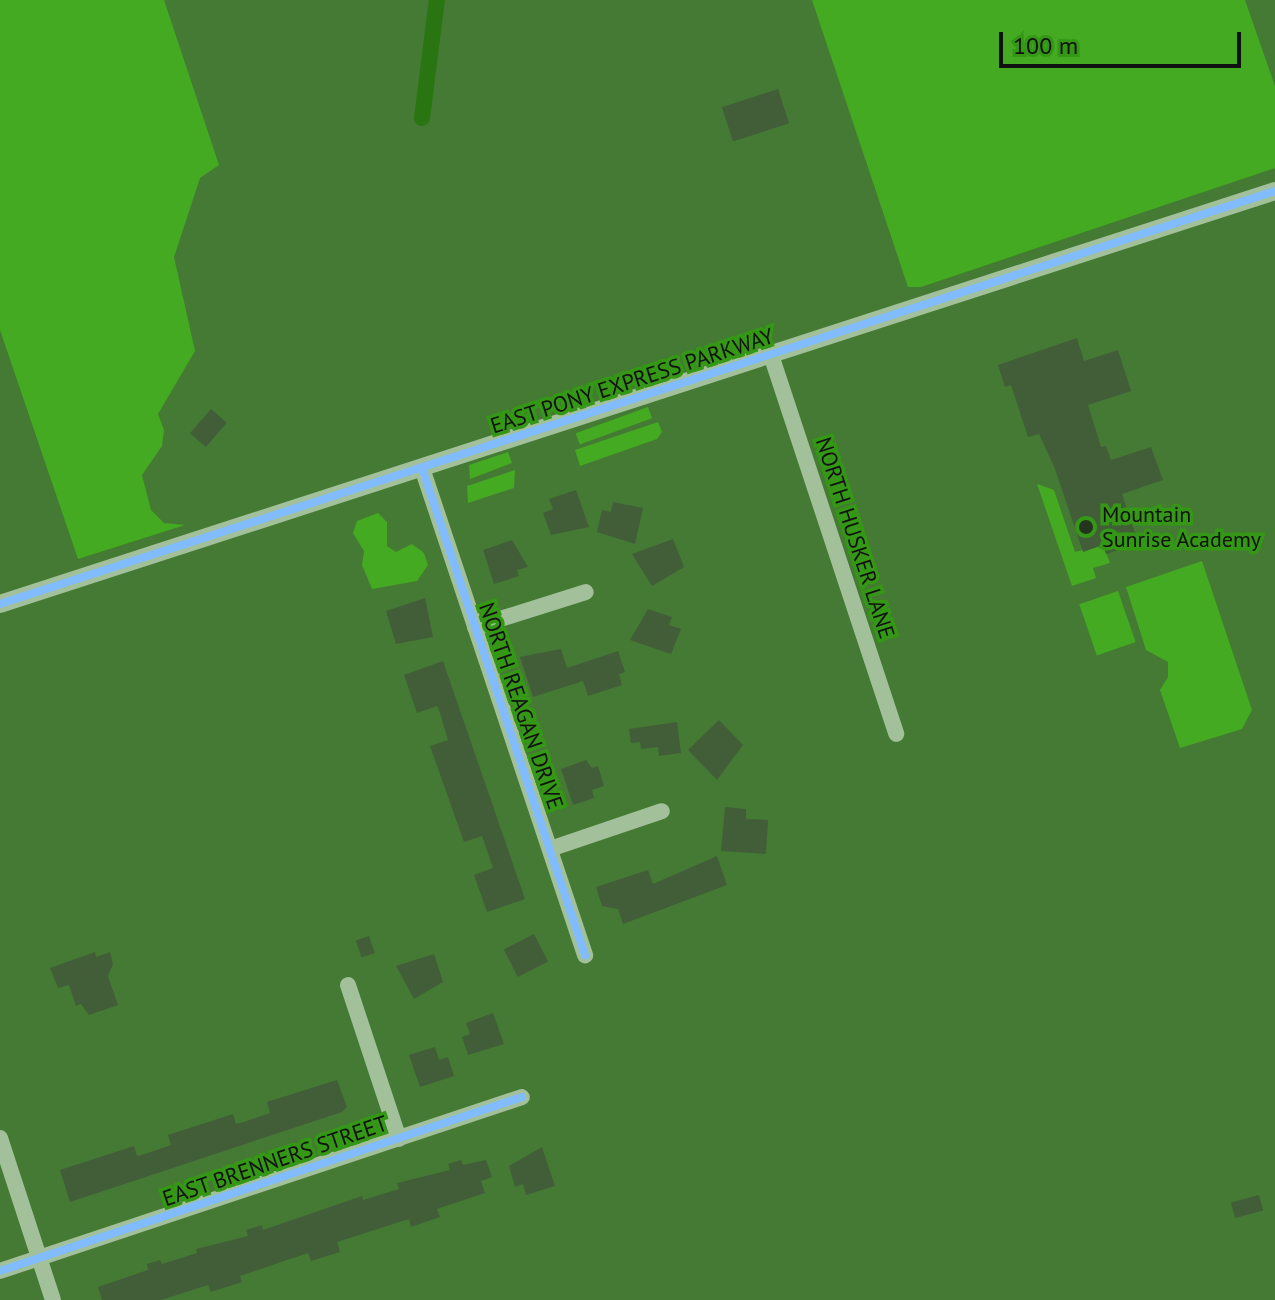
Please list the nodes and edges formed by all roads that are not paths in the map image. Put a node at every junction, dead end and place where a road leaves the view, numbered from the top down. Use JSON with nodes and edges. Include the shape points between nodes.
{"nodes":[{"id":1,"x":1275,"y":191,"type":"edge"},
{"id":2,"x":771,"y":355,"type":"junction"},
{"id":3,"x":422,"y":468,"type":"junction"},
{"id":4,"x":586,"y":592,"type":"dead end"},
{"id":5,"x":0,"y":604,"type":"edge"},
{"id":6,"x":475,"y":627,"type":"junction"},
{"id":7,"x":896,"y":734,"type":"dead end"},
{"id":8,"x":662,"y":811,"type":"dead end"},
{"id":9,"x":550,"y":849,"type":"junction"},
{"id":10,"x":585,"y":955,"type":"dead end"},
{"id":11,"x":348,"y":985,"type":"dead end"},
{"id":12,"x":522,"y":1097,"type":"dead end"},
{"id":13,"x":0,"y":1138,"type":"edge"},
{"id":14,"x":399,"y":1139,"type":"junction"},
{"id":15,"x":40,"y":1259,"type":"junction"},
{"id":16,"x":0,"y":1271,"type":"edge"},
{"id":17,"x":53,"y":1300,"type":"edge"}],
"edges":[{"from":1,"to":2,"type":"street","name":"EAST PONY EXPRESS PARKWAY"},
{"from":2,"to":3,"type":"street","name":"EAST PONY EXPRESS PARKWAY"},
{"from":2,"to":7,"type":"street","name":"NORTH HUSKER LANE"},
{"from":3,"to":5,"type":"street","name":"EAST PONY EXPRESS PARKWAY"},
{"from":3,"to":6,"type":"street","name":"NORTH REAGAN DRIVE"},
{"from":4,"to":6,"type":"street"},
{"from":6,"to":9,"type":"street","name":"NORTH REAGAN DRIVE"},
{"from":8,"to":9,"type":"street"},
{"from":9,"to":10,"type":"street","name":"NORTH REAGAN DRIVE"},
{"from":11,"to":14,"type":"street"},
{"from":12,"to":14,"type":"street","name":"EAST BRENNERS STREET"},
{"from":13,"to":15,"type":"street"},
{"from":14,"to":15,"type":"street","name":"EAST BRENNERS STREET"},
{"from":15,"to":16,"type":"street","name":"EAST BRENNERS STREET"},
{"from":15,"to":17,"type":"street"}]}
